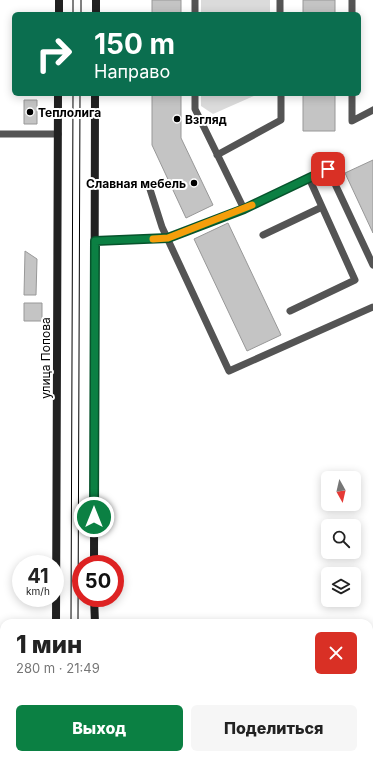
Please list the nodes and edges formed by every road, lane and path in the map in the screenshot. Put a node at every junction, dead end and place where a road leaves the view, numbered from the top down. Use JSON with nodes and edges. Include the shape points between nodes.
{"nodes":[{"id":1,"x":59,"y":0,"type":"edge"},
{"id":2,"x":96,"y":0,"type":"edge"},
{"id":3,"x":195,"y":0,"type":"edge"},
{"id":4,"x":280,"y":0,"type":"edge"},
{"id":5,"x":352,"y":0,"type":"edge"},
{"id":6,"x":58,"y":12,"type":"edge"},
{"id":7,"x":96,"y":12,"type":"edge"},
{"id":8,"x":195,"y":12,"type":"edge"},
{"id":9,"x":280,"y":12,"type":"edge"},
{"id":10,"x":352,"y":12,"type":"edge"},
{"id":11,"x":58,"y":96,"type":"edge"},
{"id":12,"x":95,"y":96,"type":"edge"},
{"id":13,"x":195,"y":96,"type":"edge"},
{"id":14,"x":281,"y":96,"type":"edge"},
{"id":15,"x":352,"y":96,"type":"edge"},
{"id":16,"x":373,"y":110,"type":"edge"},
{"id":17,"x":0,"y":134,"type":"edge"},
{"id":18,"x":58,"y":134,"type":"junction"},
{"id":19,"x":217,"y":155,"type":"junction"},
{"id":20,"x":309,"y":178,"type":"junction"},
{"id":21,"x":148,"y":183,"type":"dead end"},
{"id":22,"x":322,"y":207,"type":"junction"},
{"id":23,"x":244,"y":209,"type":"junction"},
{"id":24,"x":263,"y":235,"type":"dead end"},
{"id":25,"x":168,"y":238,"type":"junction"},
{"id":26,"x":95,"y":241,"type":"junction"},
{"id":27,"x":373,"y":265,"type":"edge"},
{"id":28,"x":373,"y":307,"type":"edge"},
{"id":29,"x":290,"y":311,"type":"dead end"},
{"id":30,"x":94,"y":555,"type":"edge"},
{"id":31,"x":94,"y":607,"type":"edge"},
{"id":32,"x":56,"y":619,"type":"edge"},
{"id":33,"x":94,"y":619,"type":"edge"}],
"edges":[{"from":1,"to":6,"type":"main road"},
{"from":2,"to":7,"type":"main road"},
{"from":3,"to":8,"type":"lane"},
{"from":4,"to":9,"type":"lane"},
{"from":5,"to":10,"type":"lane"},
{"from":11,"to":18,"type":"main road","name":"улица Попова"},
{"from":12,"to":26,"type":"main road"},
{"from":13,"to":19,"type":"lane","via":[[195,109]]},
{"from":14,"to":19,"type":"lane","via":[[282,120]]},
{"from":15,"to":16,"type":"lane","via":[[352,121]]},
{"from":17,"to":18,"type":"lane"},
{"from":18,"to":32,"type":"main road","name":"улица Попова"},
{"from":19,"to":23,"type":"lane"},
{"from":20,"to":22,"type":"lane"},
{"from":20,"to":23,"type":"lane"},
{"from":20,"to":27,"type":"lane","via":[[328,169]]},
{"from":21,"to":25,"type":"lane"},
{"from":22,"to":24,"type":"lane"},
{"from":22,"to":29,"type":"lane","via":[[355,280]]},
{"from":23,"to":25,"type":"lane"},
{"from":25,"to":26,"type":"lane"},
{"from":25,"to":28,"type":"lane","via":[[229,371]]},
{"from":26,"to":30,"type":"main road"},
{"from":31,"to":33,"type":"main road"}]}
